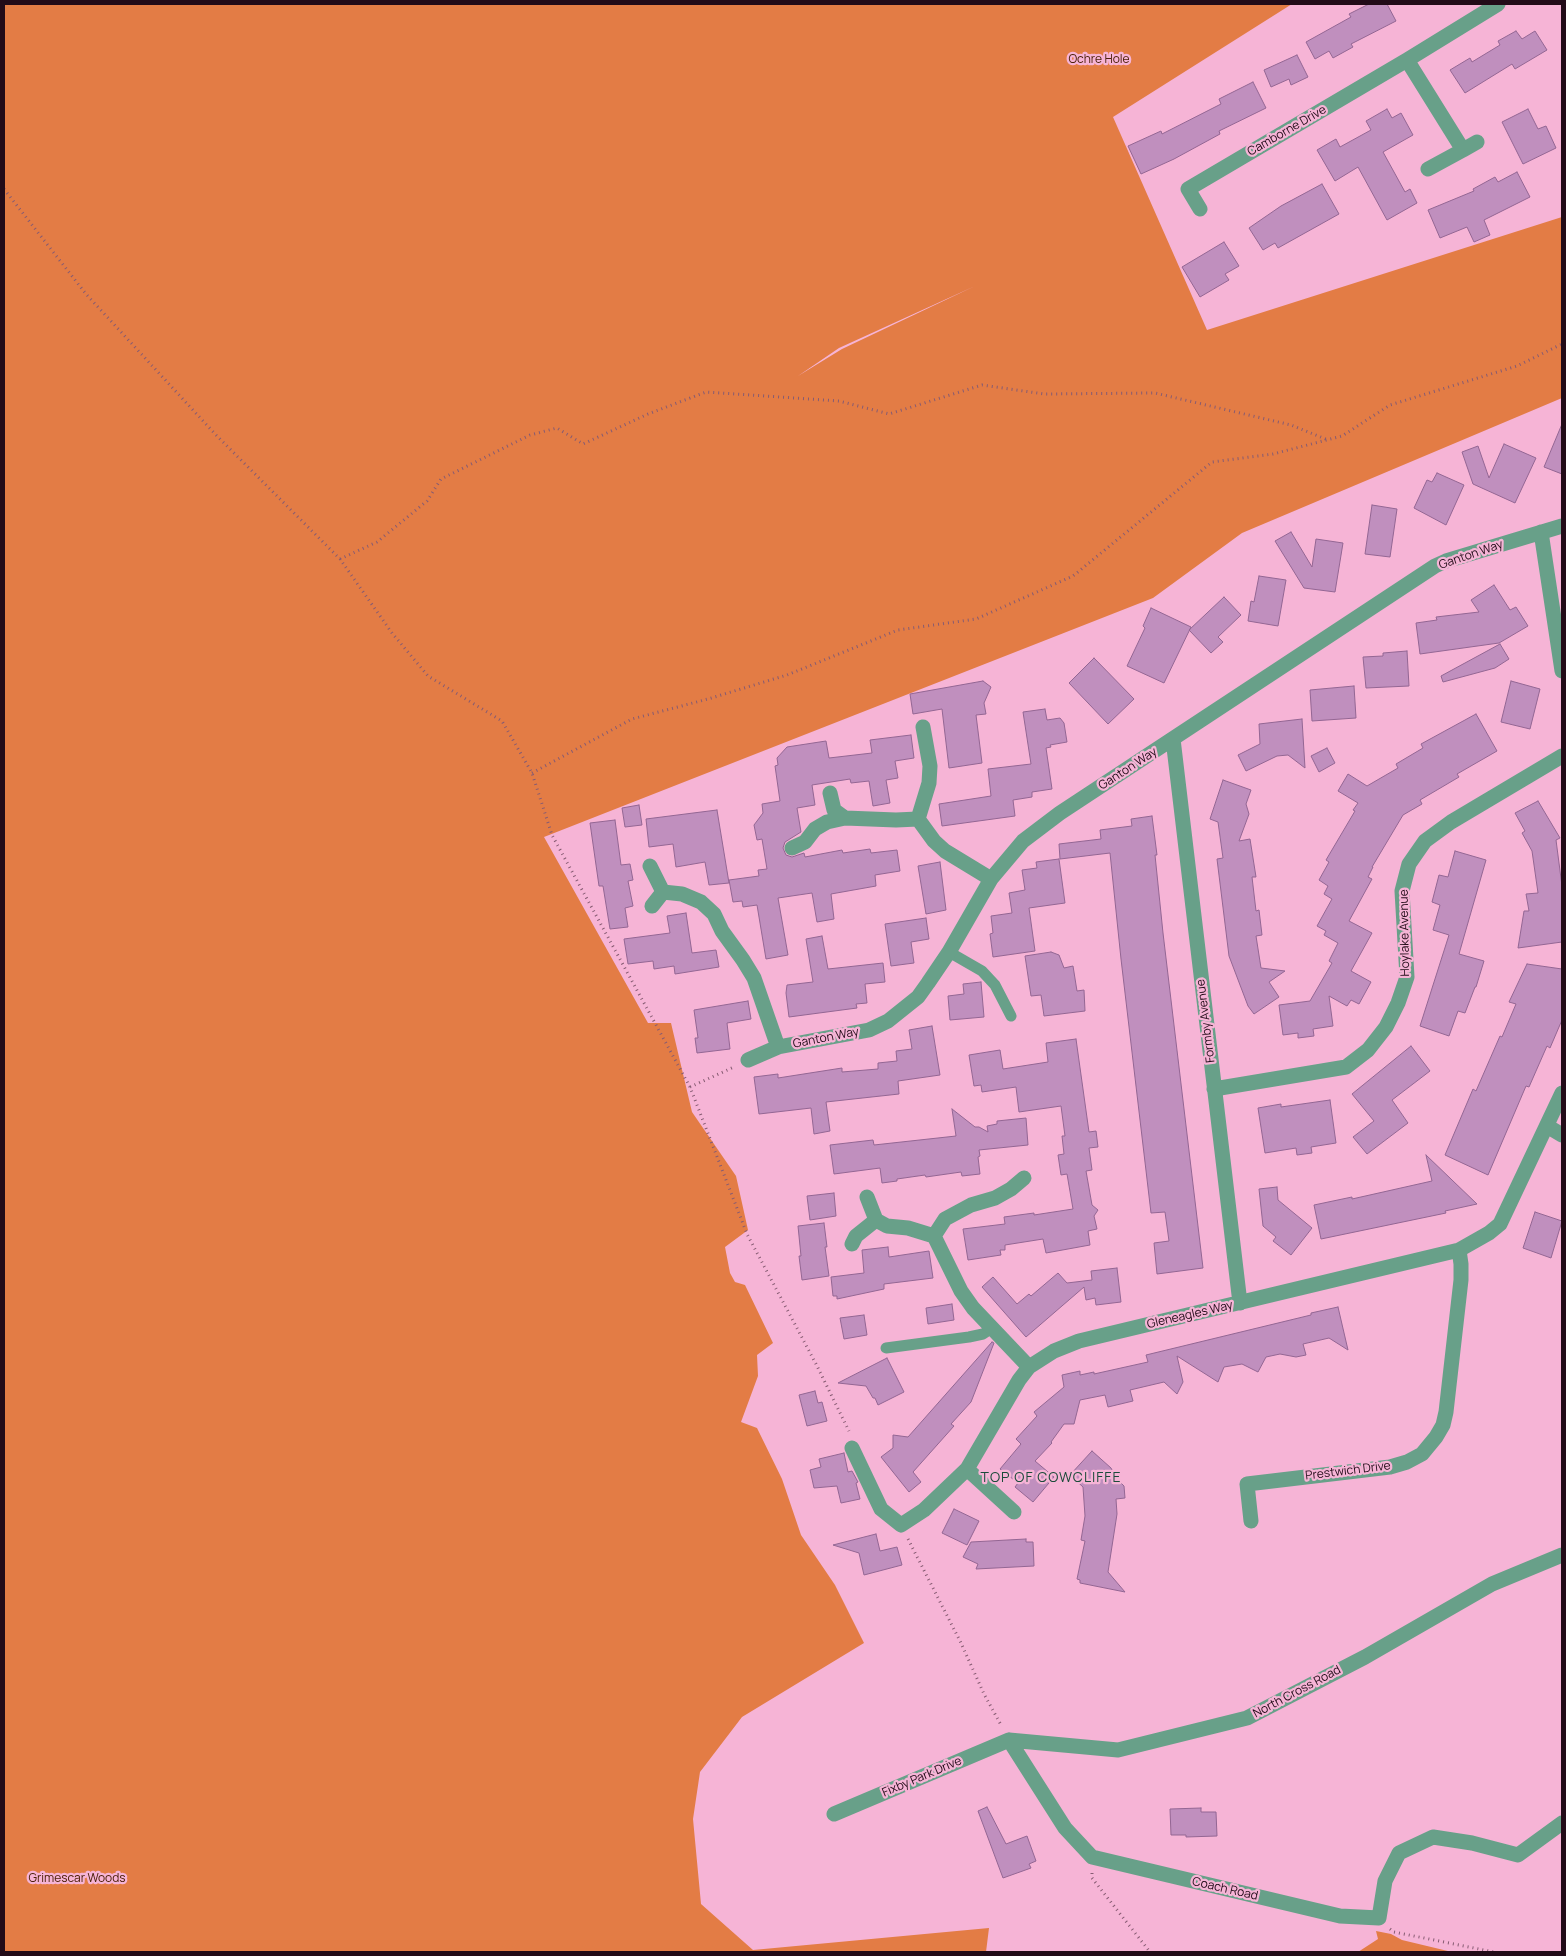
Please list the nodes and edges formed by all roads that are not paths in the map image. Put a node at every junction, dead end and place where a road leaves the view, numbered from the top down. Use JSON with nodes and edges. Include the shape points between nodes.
{"nodes":[{"id":1,"x":1498,"y":4,"type":"edge"},
{"id":2,"x":1407,"y":60,"type":"junction"},
{"id":3,"x":1477,"y":142,"type":"dead end"},
{"id":4,"x":1463,"y":150,"type":"junction"},
{"id":5,"x":1428,"y":168,"type":"dead end"},
{"id":6,"x":1200,"y":209,"type":"dead end"},
{"id":7,"x":1562,"y":526,"type":"edge"},
{"id":8,"x":1541,"y":532,"type":"junction"},
{"id":9,"x":1562,"y":671,"type":"edge"},
{"id":10,"x":924,"y":727,"type":"dead end"},
{"id":11,"x":1173,"y":739,"type":"junction"},
{"id":12,"x":1562,"y":756,"type":"edge"},
{"id":13,"x":830,"y":793,"type":"dead end"},
{"id":14,"x":845,"y":818,"type":"junction"},
{"id":15,"x":918,"y":819,"type":"junction"},
{"id":16,"x":792,"y":848,"type":"dead end"},
{"id":17,"x":650,"y":866,"type":"dead end"},
{"id":18,"x":991,"y":879,"type":"junction"},
{"id":19,"x":663,"y":892,"type":"junction"},
{"id":20,"x":652,"y":906,"type":"dead end"},
{"id":21,"x":949,"y":952,"type":"junction"},
{"id":22,"x":1011,"y":1016,"type":"dead end"},
{"id":23,"x":778,"y":1047,"type":"junction"},
{"id":24,"x":748,"y":1060,"type":"road end"},
{"id":25,"x":1214,"y":1089,"type":"junction"},
{"id":26,"x":1562,"y":1093,"type":"edge"},
{"id":27,"x":1547,"y":1126,"type":"junction"},
{"id":28,"x":1562,"y":1134,"type":"edge"},
{"id":29,"x":1024,"y":1178,"type":"dead end"},
{"id":30,"x":867,"y":1196,"type":"dead end"},
{"id":31,"x":876,"y":1220,"type":"junction"},
{"id":32,"x":934,"y":1236,"type":"junction"},
{"id":33,"x":852,"y":1244,"type":"dead end"},
{"id":34,"x":1459,"y":1250,"type":"junction"},
{"id":35,"x":1240,"y":1303,"type":"junction"},
{"id":36,"x":992,"y":1328,"type":"junction"},
{"id":37,"x":886,"y":1348,"type":"dead end"},
{"id":38,"x":1029,"y":1367,"type":"junction"},
{"id":39,"x":852,"y":1448,"type":"road end"},
{"id":40,"x":967,"y":1469,"type":"junction"},
{"id":41,"x":1014,"y":1512,"type":"dead end"},
{"id":42,"x":1251,"y":1521,"type":"dead end"},
{"id":43,"x":1562,"y":1555,"type":"edge"},
{"id":44,"x":1009,"y":1740,"type":"junction"},
{"id":45,"x":834,"y":1814,"type":"dead end"},
{"id":46,"x":1562,"y":1823,"type":"edge"}],
"edges":[{"from":1,"to":2,"type":"street","name":"Camborne Drive"},
{"from":2,"to":4,"type":"street"},
{"from":2,"to":6,"type":"street","name":"Camborne Drive","via":[[1188,189]]},
{"from":3,"to":4,"type":"street"},
{"from":4,"to":5,"type":"street"},
{"from":7,"to":8,"type":"street","name":"Ganton Way"},
{"from":8,"to":9,"type":"street"},
{"from":8,"to":11,"type":"street","name":"Ganton Way","via":[[1435,566]]},
{"from":10,"to":15,"type":"street","via":[[930,766],[929,783]]},
{"from":11,"to":18,"type":"street","name":"Ganton Way","via":[[1022,841]]},
{"from":11,"to":25,"type":"street","name":"Formby Avenue"},
{"from":12,"to":25,"type":"street","name":"Hoylake Avenue","via":[[1451,822],[1425,841],[1409,864],[1402,891],[1407,977],[1386,1027],[1368,1050],[1346,1067]]},
{"from":13,"to":14,"type":"street","via":[[834,810]]},
{"from":14,"to":15,"type":"street"},
{"from":14,"to":16,"type":"street","via":[[827,822],[815,829],[805,842]]},
{"from":15,"to":18,"type":"street","via":[[945,851]]},
{"from":17,"to":19,"type":"street"},
{"from":18,"to":21,"type":"street","name":"Ganton Way"},
{"from":19,"to":20,"type":"street"},
{"from":19,"to":23,"type":"street","via":[[682,894],[701,902],[714,914],[754,978]]},
{"from":21,"to":22,"type":"lane","via":[[982,972],[996,985]]},
{"from":21,"to":23,"type":"street","name":"Ganton Way","via":[[918,997],[888,1021],[869,1030]]},
{"from":23,"to":24,"type":"street","name":"Ganton Way"},
{"from":25,"to":35,"type":"street","name":"Formby Avenue"},
{"from":26,"to":27,"type":"street","name":"Gleneagles Way"},
{"from":27,"to":28,"type":"street"},
{"from":27,"to":34,"type":"street","name":"Gleneagles Way","via":[[1500,1224]]},
{"from":29,"to":32,"type":"street","via":[[996,1198],[971,1205],[945,1220]]},
{"from":30,"to":31,"type":"street"},
{"from":31,"to":32,"type":"street","via":[[887,1226]]},
{"from":31,"to":33,"type":"street","via":[[856,1236]]},
{"from":32,"to":36,"type":"street","via":[[960,1291]]},
{"from":34,"to":35,"type":"street","name":"Gleneagles Way"},
{"from":34,"to":42,"type":"street","name":"Prestwich Drive","via":[[1461,1280],[1446,1412],[1436,1437],[1422,1454],[1407,1462],[1247,1484]]},
{"from":35,"to":38,"type":"street","name":"Gleneagles Way","via":[[1079,1342],[1054,1351]]},
{"from":36,"to":37,"type":"lane","via":[[969,1337]]},
{"from":36,"to":38,"type":"street"},
{"from":38,"to":40,"type":"street","name":"Gleneagles Way"},
{"from":39,"to":40,"type":"street","name":"Gleneagles Way","via":[[881,1509],[901,1525],[924,1510]]},
{"from":40,"to":41,"type":"street"},
{"from":43,"to":44,"type":"street","name":"North Cross Road","via":[[1492,1584],[1247,1718],[1118,1750]]},
{"from":44,"to":45,"type":"street","name":"Fixby Park Drive"},
{"from":44,"to":46,"type":"street","name":"Coach Road","via":[[1065,1828],[1092,1857],[1340,1916],[1379,1918],[1385,1881],[1399,1853],[1433,1837],[1518,1855]]}]}
